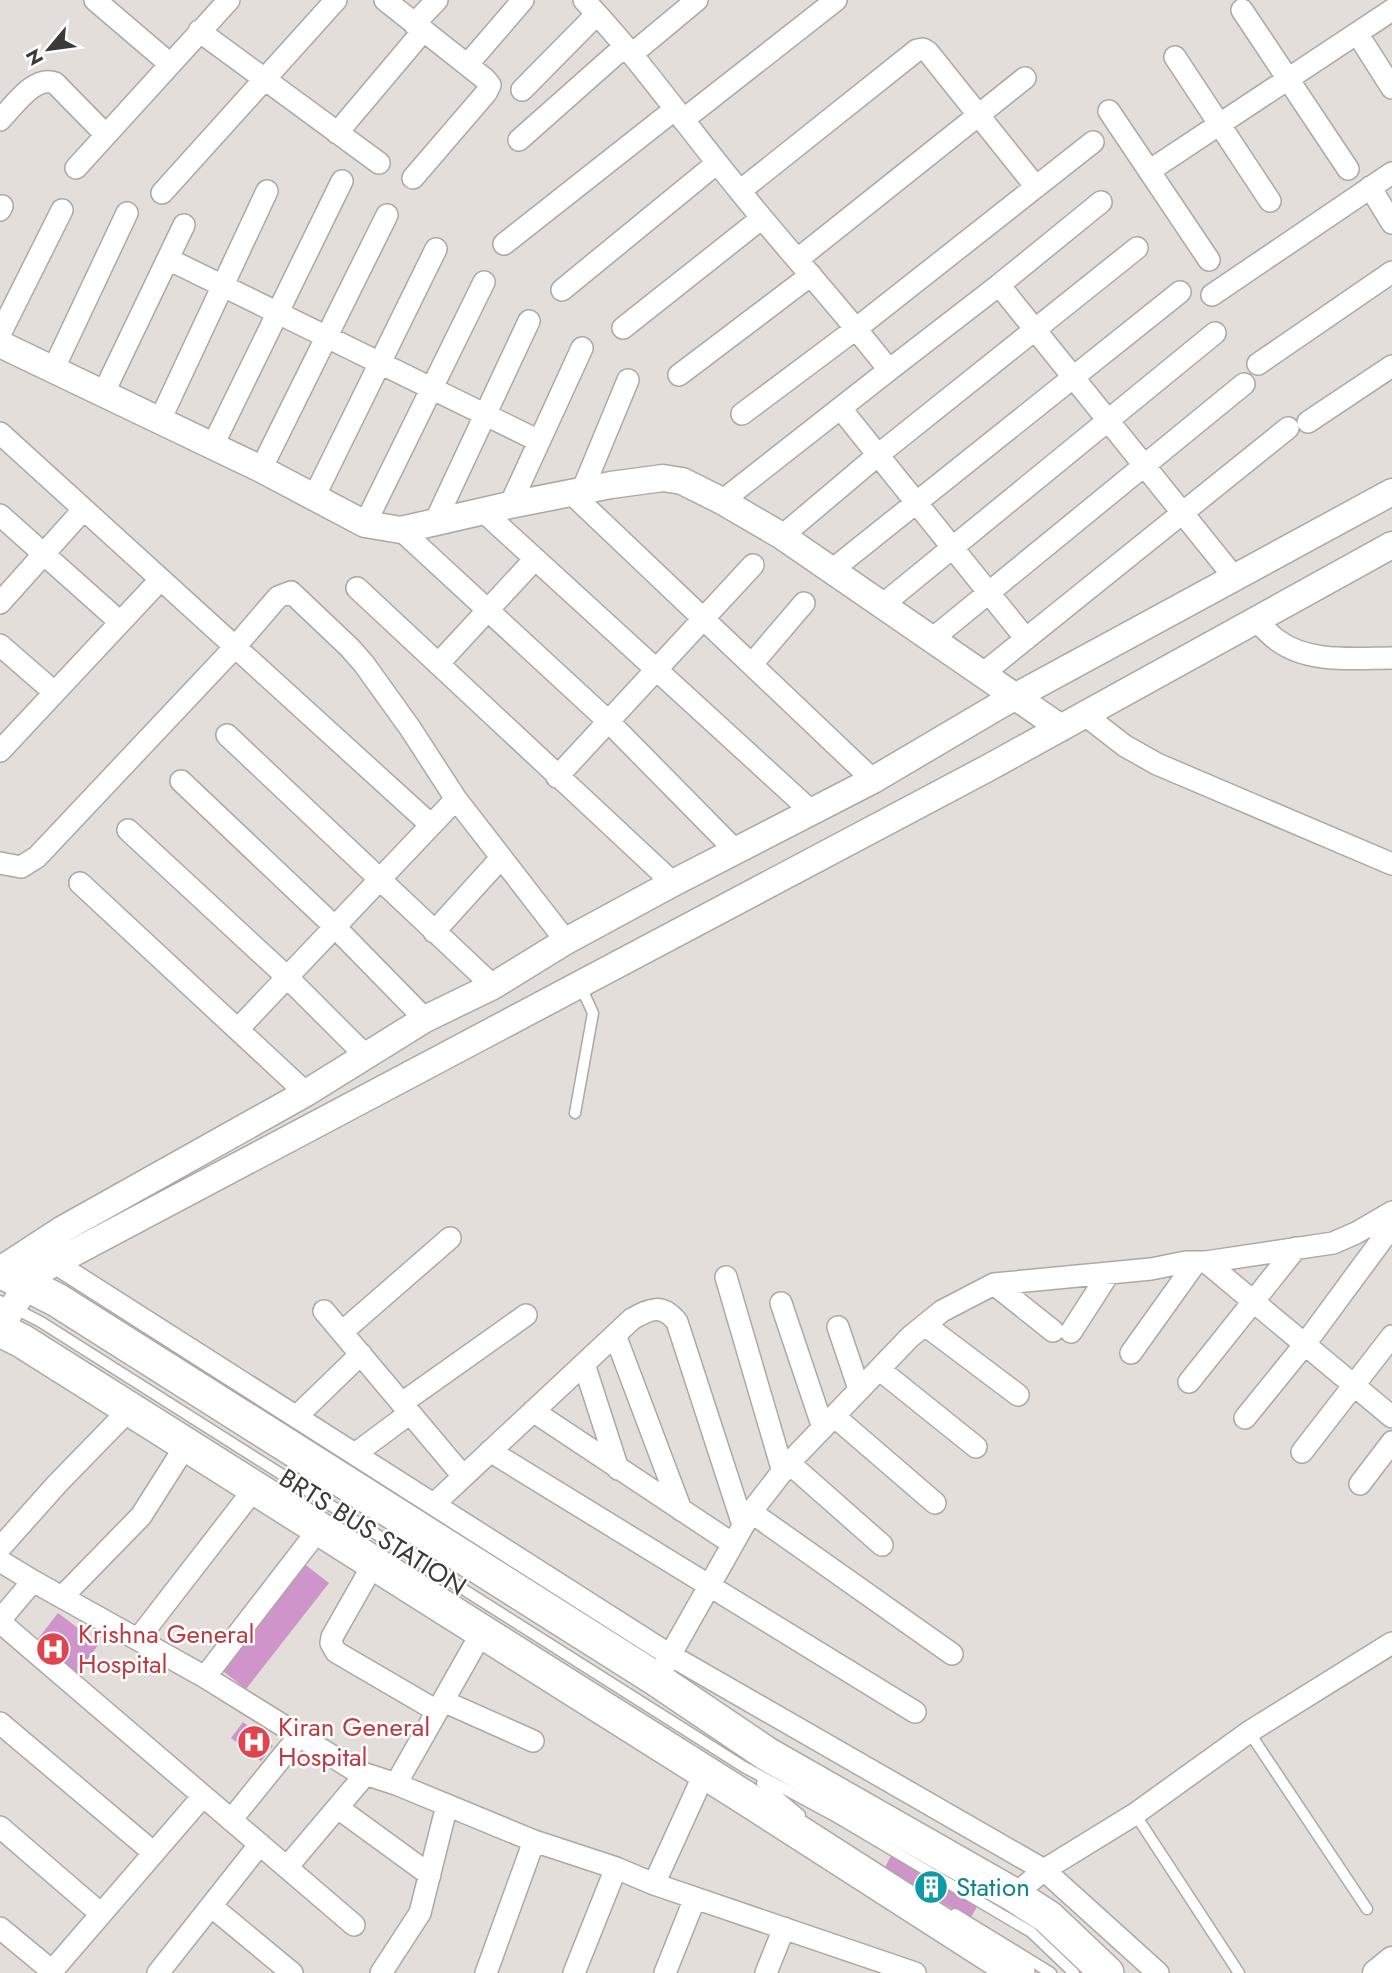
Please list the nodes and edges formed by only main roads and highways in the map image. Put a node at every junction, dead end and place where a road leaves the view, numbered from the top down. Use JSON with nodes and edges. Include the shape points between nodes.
{"nodes":[{"id":1,"x":7,"y":1294,"type":"edge"},
{"id":2,"x":1018,"y":1973,"type":"edge"},
{"id":3,"x":1107,"y":1973,"type":"edge"}],
"edges":[{"from":1,"to":2,"type":"main road","via":[[130,1409]]},
{"from":1,"to":3,"type":"main road","via":[[57,1300],[663,1667],[767,1754],[1048,1917]]}]}
